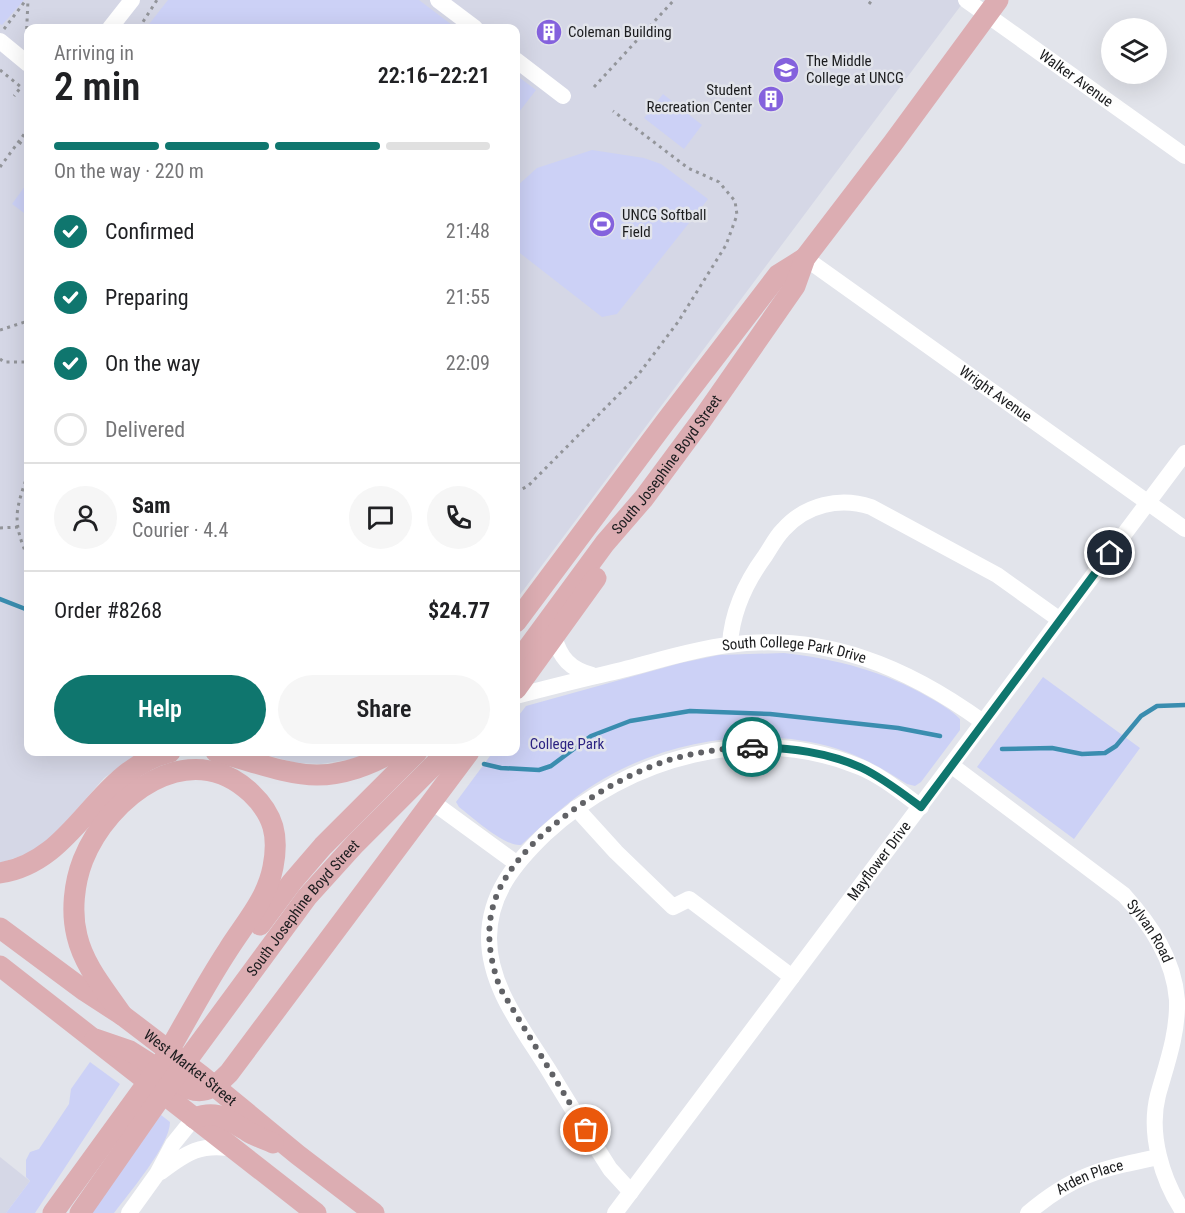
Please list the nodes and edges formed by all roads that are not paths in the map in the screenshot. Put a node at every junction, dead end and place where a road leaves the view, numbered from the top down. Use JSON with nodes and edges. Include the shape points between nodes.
{"nodes":[{"id":1,"x":132,"y":0,"type":"edge"},
{"id":2,"x":438,"y":0,"type":"edge"},
{"id":3,"x":966,"y":0,"type":"edge"},
{"id":4,"x":992,"y":8,"type":"edge"},
{"id":5,"x":113,"y":24,"type":"edge"},
{"id":6,"x":470,"y":24,"type":"edge"},
{"id":7,"x":2,"y":35,"type":"edge"},
{"id":8,"x":24,"y":53,"type":"edge"},
{"id":9,"x":520,"y":63,"type":"edge"},
{"id":10,"x":563,"y":96,"type":"dead end"},
{"id":11,"x":1185,"y":156,"type":"edge"},
{"id":12,"x":805,"y":258,"type":"junction"},
{"id":13,"x":1185,"y":453,"type":"edge"},
{"id":14,"x":644,"y":498,"type":"junction"},
{"id":15,"x":1148,"y":503,"type":"junction"},
{"id":16,"x":1185,"y":529,"type":"edge"},
{"id":17,"x":520,"y":617,"type":"edge"},
{"id":18,"x":1060,"y":620,"type":"junction"},
{"id":19,"x":554,"y":636,"type":"junction"},
{"id":20,"x":730,"y":644,"type":"junction"},
{"id":21,"x":520,"y":659,"type":"edge"},
{"id":22,"x":592,"y":675,"type":"junction"},
{"id":23,"x":520,"y":683,"type":"edge"},
{"id":24,"x":520,"y":695,"type":"edge"},
{"id":25,"x":983,"y":722,"type":"junction"},
{"id":26,"x":158,"y":756,"type":"edge"},
{"id":27,"x":232,"y":756,"type":"edge"},
{"id":28,"x":384,"y":756,"type":"edge"},
{"id":29,"x":413,"y":756,"type":"edge"},
{"id":30,"x":443,"y":756,"type":"edge"},
{"id":31,"x":466,"y":756,"type":"edge"},
{"id":32,"x":951,"y":765,"type":"junction"},
{"id":33,"x":431,"y":801,"type":"junction"},
{"id":34,"x":921,"y":807,"type":"junction"},
{"id":35,"x":576,"y":808,"type":"junction"},
{"id":36,"x":516,"y":863,"type":"junction"},
{"id":37,"x":0,"y":873,"type":"edge"},
{"id":38,"x":0,"y":928,"type":"edge"},
{"id":39,"x":0,"y":966,"type":"edge"},
{"id":40,"x":792,"y":977,"type":"junction"},
{"id":41,"x":1181,"y":995,"type":"edge"},
{"id":42,"x":122,"y":1014,"type":"junction"},
{"id":43,"x":188,"y":1089,"type":"junction"},
{"id":44,"x":237,"y":1149,"type":"junction"},
{"id":45,"x":298,"y":1155,"type":"junction"},
{"id":46,"x":1159,"y":1157,"type":"junction"},
{"id":47,"x":157,"y":1174,"type":"junction"},
{"id":48,"x":631,"y":1192,"type":"junction"},
{"id":49,"x":53,"y":1213,"type":"edge"},
{"id":50,"x":80,"y":1213,"type":"edge"},
{"id":51,"x":129,"y":1213,"type":"edge"},
{"id":52,"x":316,"y":1213,"type":"edge"},
{"id":53,"x":374,"y":1213,"type":"edge"},
{"id":54,"x":615,"y":1213,"type":"edge"},
{"id":55,"x":1028,"y":1213,"type":"edge"},
{"id":56,"x":1184,"y":1213,"type":"edge"}],
"edges":[{"from":1,"to":5,"type":"street"},
{"from":2,"to":6,"type":"street"},
{"from":3,"to":4,"type":"street","name":"Walker Avenue"},
{"from":4,"to":11,"type":"street","name":"Walker Avenue"},
{"from":4,"to":12,"type":"main road","name":"South Josephine Boyd Street"},
{"from":7,"to":8,"type":"street"},
{"from":9,"to":10,"type":"street"},
{"from":12,"to":14,"type":"main road","name":"South Josephine Boyd Street","via":[[795,286]]},
{"from":12,"to":15,"type":"street","name":"Wright Avenue"},
{"from":12,"to":17,"type":"main road","name":"South Josephine Boyd Street","via":[[778,275]]},
{"from":13,"to":15,"type":"street","name":"Mayflower Drive"},
{"from":14,"to":19,"type":"main road","via":[[618,548]]},
{"from":14,"to":21,"type":"main road","name":"South Josephine Boyd Street"},
{"from":15,"to":16,"type":"street","name":"Wright Avenue"},
{"from":15,"to":18,"type":"street","name":"Mayflower Drive"},
{"from":18,"to":20,"type":"street","via":[[997,575],[871,507],[835,502],[803,513],[783,529],[747,585],[731,624]]},
{"from":18,"to":25,"type":"street","name":"Mayflower Drive"},
{"from":19,"to":22,"type":"street","via":[[564,659],[579,672]]},
{"from":19,"to":23,"type":"main road"},
{"from":20,"to":22,"type":"street","name":"South College Park Drive"},
{"from":20,"to":25,"type":"street","name":"South College Park Drive","via":[[790,644],[864,657],[935,689]]},
{"from":22,"to":24,"type":"street","name":"South College Park Drive"},
{"from":25,"to":32,"type":"street","name":"Mayflower Drive"},
{"from":26,"to":37,"type":"main road","via":[[142,761],[103,793],[56,848],[24,867]]},
{"from":27,"to":28,"type":"main road","via":[[316,775],[345,771]]},
{"from":29,"to":43,"type":"main road","name":"South Josephine Boyd Street","via":[[323,846],[230,965]]},
{"from":30,"to":43,"type":"main road","name":"South Josephine Boyd Street","via":[[307,897]]},
{"from":31,"to":33,"type":"main road"},
{"from":32,"to":34,"type":"street","name":"Mayflower Drive"},
{"from":32,"to":41,"type":"street","name":"Sylvan Road","via":[[1124,895],[1166,955]]},
{"from":33,"to":36,"type":"street"},
{"from":33,"to":43,"type":"main road","via":[[229,1073]]},
{"from":34,"to":35,"type":"street","via":[[885,781],[836,758],[752,747],[679,757],[646,768]]},
{"from":34,"to":40,"type":"street","name":"Mayflower Drive"},
{"from":35,"to":36,"type":"street"},
{"from":35,"to":40,"type":"street","via":[[673,907],[689,899]]},
{"from":36,"to":48,"type":"street","via":[[498,892],[490,920],[490,954],[500,988],[610,1169]]},
{"from":38,"to":42,"type":"main road","name":"West Market Street","via":[[85,992]]},
{"from":39,"to":43,"type":"main road","name":"West Market Street","via":[[95,1039]]},
{"from":40,"to":48,"type":"street","name":"Mayflower Drive"},
{"from":41,"to":46,"type":"street","name":"Sylvan Road","via":[[1174,1041],[1158,1097],[1155,1120]]},
{"from":42,"to":43,"type":"main road","name":"West Market Street","via":[[144,1031]]},
{"from":42,"to":43,"type":"main road","via":[[95,976],[77,936],[75,896],[90,844],[119,806],[148,782],[196,769],[231,779],[261,802],[271,817],[276,846],[268,887],[227,950]]},
{"from":43,"to":44,"type":"main road","name":"West Market Street"},
{"from":43,"to":45,"type":"main road","name":"West Market Street"},
{"from":43,"to":45,"type":"main road","via":[[212,1114],[226,1117],[246,1131]]},
{"from":43,"to":47,"type":"street","via":[[172,1144]]},
{"from":43,"to":49,"type":"main road"},
{"from":43,"to":50,"type":"main road"},
{"from":44,"to":47,"type":"street","via":[[195,1149]]},
{"from":44,"to":52,"type":"main road","name":"West Market Street"},
{"from":45,"to":53,"type":"main road","name":"West Market Street"},
{"from":46,"to":55,"type":"street","name":"Arden Place","via":[[1089,1173],[1048,1196]]},
{"from":46,"to":56,"type":"street","name":"Sylvan Road","via":[[1169,1187]]},
{"from":47,"to":51,"type":"street"},
{"from":48,"to":54,"type":"street","name":"Mayflower Drive"}]}
